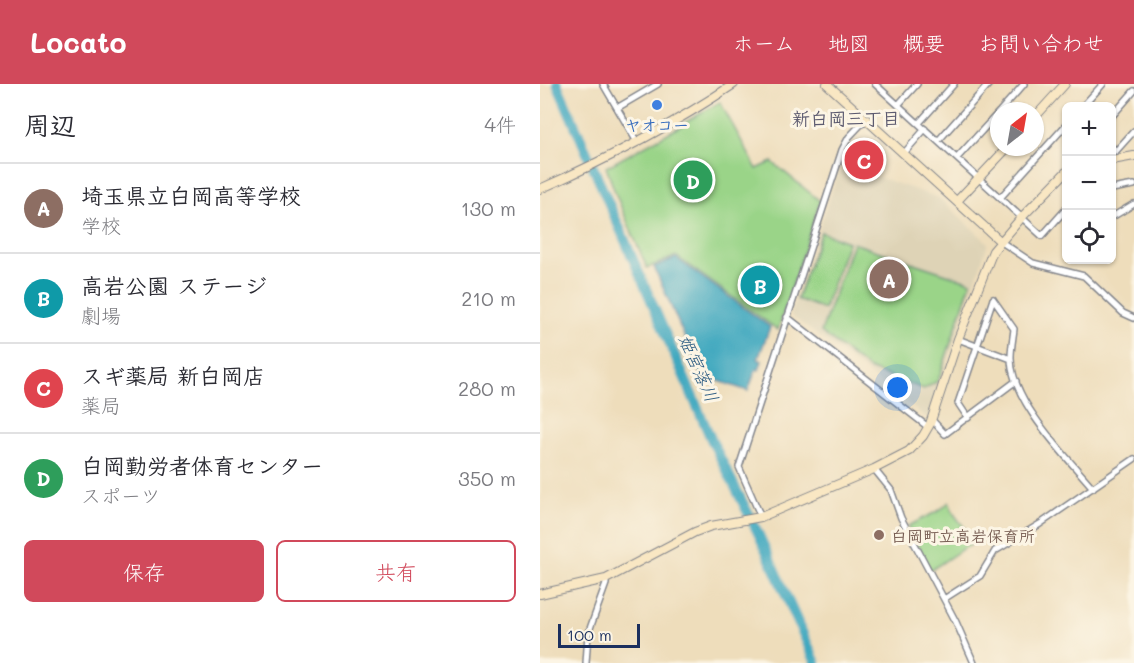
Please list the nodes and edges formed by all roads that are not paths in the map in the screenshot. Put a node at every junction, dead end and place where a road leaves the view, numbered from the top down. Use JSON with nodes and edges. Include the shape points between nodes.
{"nodes":[{"id":1,"x":603,"y":84,"type":"edge"},
{"id":2,"x":658,"y":84,"type":"edge"},
{"id":3,"x":735,"y":84,"type":"edge"},
{"id":4,"x":827,"y":84,"type":"edge"},
{"id":5,"x":917,"y":84,"type":"edge"},
{"id":6,"x":954,"y":84,"type":"edge"},
{"id":7,"x":989,"y":84,"type":"edge"},
{"id":8,"x":1024,"y":84,"type":"edge"},
{"id":9,"x":1065,"y":84,"type":"edge"},
{"id":10,"x":1103,"y":84,"type":"edge"},
{"id":11,"x":878,"y":85,"type":"edge"},
{"id":12,"x":1134,"y":91,"type":"edge"},
{"id":13,"x":1007,"y":102,"type":"edge"},
{"id":14,"x":1087,"y":102,"type":"edge"},
{"id":15,"x":898,"y":105,"type":"junction"},
{"id":16,"x":1044,"y":107,"type":"edge"},
{"id":17,"x":617,"y":108,"type":"junction"},
{"id":18,"x":1116,"y":111,"type":"edge"},
{"id":19,"x":867,"y":118,"type":"junction"},
{"id":20,"x":990,"y":121,"type":"edge"},
{"id":21,"x":919,"y":123,"type":"junction"},
{"id":22,"x":925,"y":129,"type":"junction"},
{"id":23,"x":1062,"y":129,"type":"edge"},
{"id":24,"x":1134,"y":130,"type":"edge"},
{"id":25,"x":1134,"y":138,"type":"edge"},
{"id":26,"x":1125,"y":140,"type":"junction"},
{"id":27,"x":938,"y":141,"type":"junction"},
{"id":28,"x":637,"y":142,"type":"junction"},
{"id":29,"x":1116,"y":151,"type":"edge"},
{"id":30,"x":905,"y":152,"type":"junction"},
{"id":31,"x":1000,"y":156,"type":"edge"},
{"id":32,"x":1134,"y":156,"type":"edge"},
{"id":33,"x":957,"y":158,"type":"junction"},
{"id":34,"x":1116,"y":159,"type":"edge"},
{"id":35,"x":1062,"y":175,"type":"edge"},
{"id":36,"x":979,"y":178,"type":"junction"},
{"id":37,"x":1134,"y":185,"type":"edge"},
{"id":38,"x":1116,"y":188,"type":"edge"},
{"id":39,"x":540,"y":189,"type":"edge"},
{"id":40,"x":1000,"y":198,"type":"junction"},
{"id":41,"x":957,"y":201,"type":"junction"},
{"id":42,"x":1134,"y":204,"type":"edge"},
{"id":43,"x":1064,"y":210,"type":"edge"},
{"id":44,"x":1116,"y":215,"type":"edge"},
{"id":45,"x":1022,"y":217,"type":"junction"},
{"id":46,"x":1000,"y":241,"type":"junction"},
{"id":47,"x":787,"y":317,"type":"junction"},
{"id":48,"x":1134,"y":318,"type":"edge"},
{"id":49,"x":958,"y":339,"type":"junction"},
{"id":50,"x":977,"y":346,"type":"junction"},
{"id":51,"x":1011,"y":359,"type":"junction"},
{"id":52,"x":1016,"y":381,"type":"junction"},
{"id":53,"x":968,"y":418,"type":"junction"},
{"id":54,"x":931,"y":419,"type":"junction"},
{"id":55,"x":928,"y":427,"type":"junction"},
{"id":56,"x":1134,"y":459,"type":"edge"},
{"id":57,"x":874,"y":469,"type":"junction"},
{"id":58,"x":1093,"y":488,"type":"junction"},
{"id":59,"x":761,"y":517,"type":"junction"},
{"id":60,"x":606,"y":579,"type":"junction"},
{"id":61,"x":540,"y":594,"type":"edge"},
{"id":62,"x":944,"y":599,"type":"junction"},
{"id":63,"x":586,"y":663,"type":"edge"},
{"id":64,"x":974,"y":663,"type":"edge"}],
"edges":[{"from":1,"to":17,"type":"street"},
{"from":2,"to":17,"type":"street"},
{"from":3,"to":28,"type":"street"},
{"from":4,"to":19,"type":"street"},
{"from":5,"to":15,"type":"street"},
{"from":6,"to":21,"type":"street"},
{"from":7,"to":27,"type":"street"},
{"from":8,"to":13,"type":"street"},
{"from":9,"to":16,"type":"street"},
{"from":10,"to":14,"type":"street"},
{"from":11,"to":15,"type":"street"},
{"from":12,"to":18,"type":"street"},
{"from":15,"to":21,"type":"street"},
{"from":17,"to":28,"type":"street"},
{"from":19,"to":30,"type":"street"},
{"from":19,"to":47,"type":"street","via":[[842,150]]},
{"from":20,"to":33,"type":"street"},
{"from":21,"to":22,"type":"street"},
{"from":22,"to":27,"type":"street"},
{"from":22,"to":30,"type":"street"},
{"from":23,"to":40,"type":"street"},
{"from":24,"to":26,"type":"street"},
{"from":25,"to":26,"type":"street"},
{"from":26,"to":29,"type":"street"},
{"from":27,"to":33,"type":"street"},
{"from":28,"to":39,"type":"street"},
{"from":30,"to":41,"type":"street"},
{"from":31,"to":36,"type":"street"},
{"from":32,"to":34,"type":"street"},
{"from":33,"to":36,"type":"street"},
{"from":35,"to":45,"type":"street"},
{"from":36,"to":40,"type":"street"},
{"from":36,"to":41,"type":"street"},
{"from":37,"to":38,"type":"street"},
{"from":40,"to":45,"type":"street"},
{"from":41,"to":46,"type":"street"},
{"from":42,"to":44,"type":"street"},
{"from":43,"to":45,"type":"street","via":[[1042,236]]},
{"from":45,"to":46,"type":"street"},
{"from":46,"to":48,"type":"street","via":[[1033,263],[1084,276],[1123,313]]},
{"from":46,"to":49,"type":"street"},
{"from":47,"to":55,"type":"street"},
{"from":47,"to":59,"type":"street","via":[[739,467]]},
{"from":49,"to":50,"type":"street"},
{"from":49,"to":54,"type":"street"},
{"from":50,"to":51,"type":"street"},
{"from":50,"to":51,"type":"street","via":[[993,299],[1014,329]]},
{"from":50,"to":53,"type":"street","via":[[958,403]]},
{"from":51,"to":52,"type":"street"},
{"from":52,"to":53,"type":"street"},
{"from":52,"to":58,"type":"street","via":[[1033,417]]},
{"from":53,"to":54,"type":"street","via":[[945,434]]},
{"from":54,"to":55,"type":"street"},
{"from":55,"to":57,"type":"street","via":[[909,451]]},
{"from":56,"to":58,"type":"street"},
{"from":57,"to":59,"type":"street"},
{"from":57,"to":62,"type":"street","via":[[891,490],[901,518]]},
{"from":58,"to":62,"type":"street","via":[[995,551],[980,576]]},
{"from":59,"to":60,"type":"street","via":[[695,532]]},
{"from":60,"to":61,"type":"street"},
{"from":60,"to":63,"type":"street","via":[[588,634]]},
{"from":62,"to":64,"type":"street"}]}
